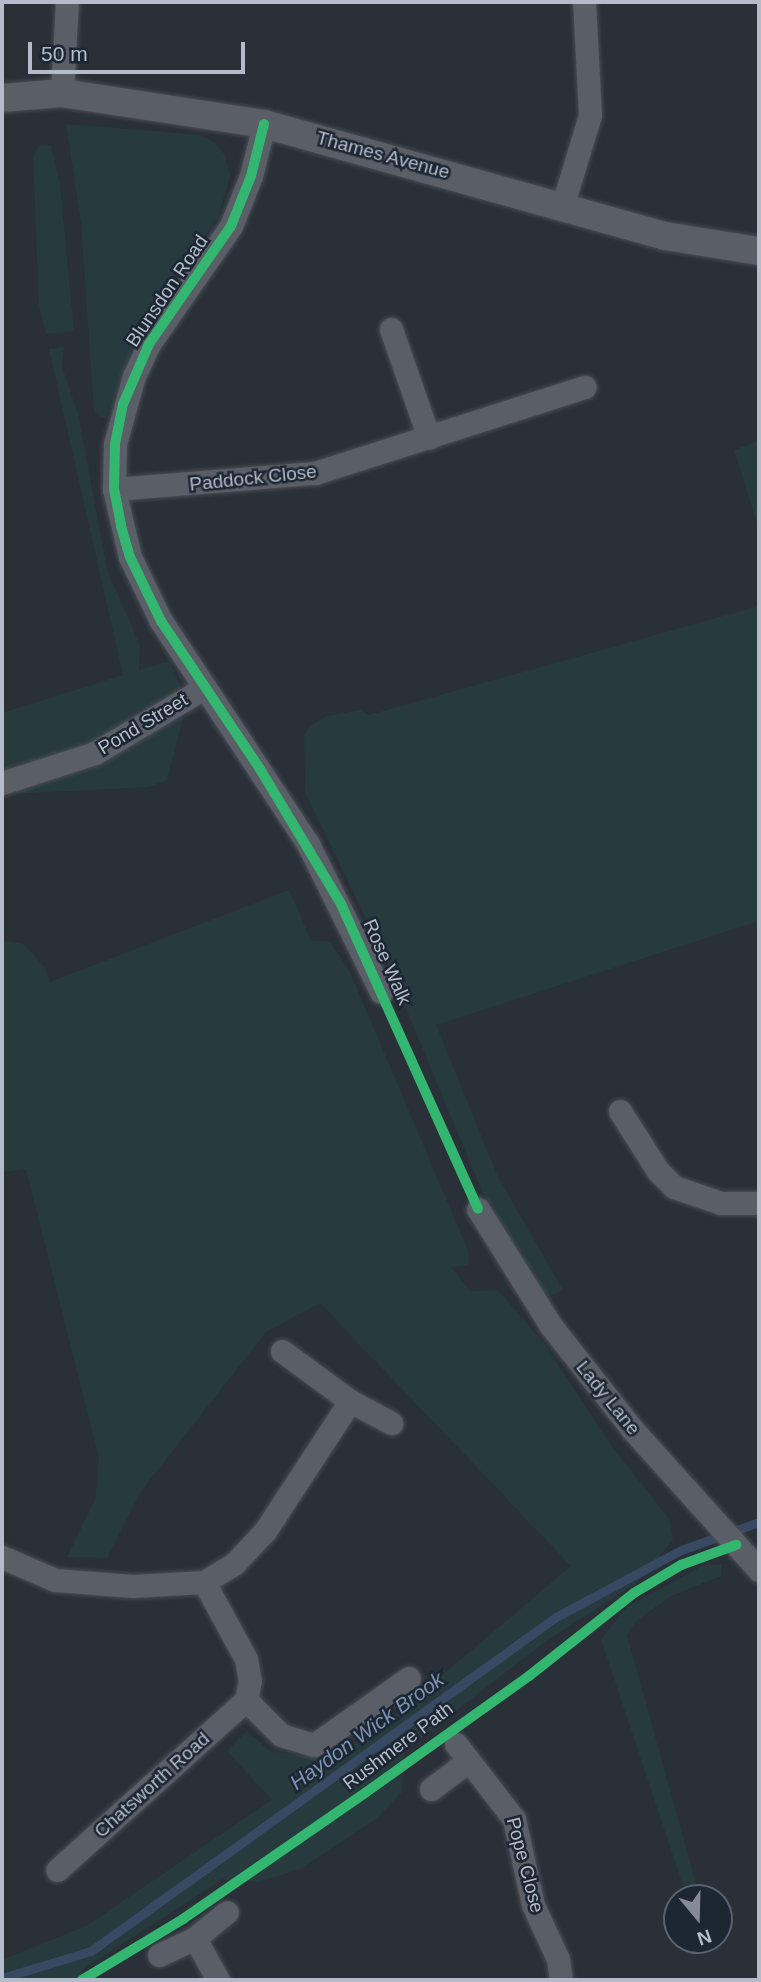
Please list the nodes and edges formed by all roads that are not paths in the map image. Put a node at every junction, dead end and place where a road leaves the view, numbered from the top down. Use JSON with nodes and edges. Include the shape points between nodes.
{"nodes":[{"id":1,"x":67,"y":2,"type":"edge"},
{"id":2,"x":584,"y":2,"type":"edge"},
{"id":3,"x":62,"y":93,"type":"junction"},
{"id":4,"x":2,"y":98,"type":"edge"},
{"id":5,"x":264,"y":124,"type":"junction"},
{"id":6,"x":563,"y":204,"type":"junction"},
{"id":7,"x":759,"y":251,"type":"edge"},
{"id":8,"x":391,"y":329,"type":"dead end"},
{"id":9,"x":585,"y":387,"type":"dead end"},
{"id":10,"x":429,"y":438,"type":"junction"},
{"id":11,"x":114,"y":489,"type":"junction"},
{"id":12,"x":204,"y":688,"type":"junction"},
{"id":13,"x":241,"y":740,"type":"joint"},
{"id":14,"x":2,"y":783,"type":"edge"},
{"id":15,"x":381,"y":992,"type":"dead end"},
{"id":16,"x":620,"y":1111,"type":"dead end"},
{"id":17,"x":759,"y":1203,"type":"edge"},
{"id":18,"x":478,"y":1209,"type":"dead end"},
{"id":19,"x":282,"y":1351,"type":"dead end"},
{"id":20,"x":350,"y":1401,"type":"junction"},
{"id":21,"x":391,"y":1423,"type":"dead end"},
{"id":22,"x":2,"y":1557,"type":"edge"},
{"id":23,"x":759,"y":1570,"type":"edge"},
{"id":24,"x":204,"y":1582,"type":"junction"},
{"id":25,"x":409,"y":1678,"type":"dead end"},
{"id":26,"x":246,"y":1700,"type":"junction"},
{"id":27,"x":431,"y":1789,"type":"dead end"},
{"id":28,"x":57,"y":1870,"type":"dead end"},
{"id":29,"x":227,"y":1912,"type":"dead end"},
{"id":30,"x":195,"y":1938,"type":"junction"},
{"id":31,"x":159,"y":1955,"type":"dead end"},
{"id":32,"x":218,"y":1980,"type":"edge"},
{"id":33,"x":561,"y":1980,"type":"edge"}],
"edges":[{"from":1,"to":3,"type":"street"},
{"from":2,"to":6,"type":"street","via":[[590,115]]},
{"from":3,"to":4,"type":"street","name":"Thames Avenue"},
{"from":3,"to":5,"type":"street","name":"Thames Avenue"},
{"from":5,"to":6,"type":"street","name":"Thames Avenue"},
{"from":5,"to":11,"type":"street","name":"Blunsdon Road","via":[[251,176],[231,226],[149,344],[134,376],[115,444]]},
{"from":6,"to":7,"type":"street","name":"Thames Avenue","via":[[665,236]]},
{"from":8,"to":10,"type":"street"},
{"from":9,"to":10,"type":"street","name":"Paddock Close"},
{"from":10,"to":11,"type":"street","name":"Paddock Close","via":[[337,468],[282,479]]},
{"from":11,"to":12,"type":"street","name":"Blunsdon Road","via":[[130,557],[143,586]]},
{"from":12,"to":13,"type":"street","name":"Blunsdon Road"},
{"from":12,"to":14,"type":"street","name":"Pond Street","via":[[95,753]]},
{"from":13,"to":15,"type":"street","name":"Rose Walk","via":[[328,880]]},
{"from":16,"to":17,"type":"street","via":[[651,1162],[674,1187],[720,1203]]},
{"from":18,"to":23,"type":"street","name":"Lady Lane","via":[[551,1326],[632,1429]]},
{"from":19,"to":20,"type":"street"},
{"from":20,"to":21,"type":"street"},
{"from":20,"to":24,"type":"street","via":[[265,1531],[234,1564]]},
{"from":22,"to":24,"type":"street","via":[[55,1580],[132,1586]]},
{"from":24,"to":26,"type":"street","via":[[246,1659],[250,1681]]},
{"from":25,"to":26,"type":"street","via":[[314,1745],[281,1735]]},
{"from":26,"to":28,"type":"street","name":"Chatsworth Road"},
{"from":27,"to":33,"type":"street","name":"Pope Close","via":[[461,1753],[509,1809],[519,1830],[534,1905],[558,1959]]},
{"from":29,"to":30,"type":"street"},
{"from":30,"to":31,"type":"street"},
{"from":30,"to":32,"type":"street"}]}
